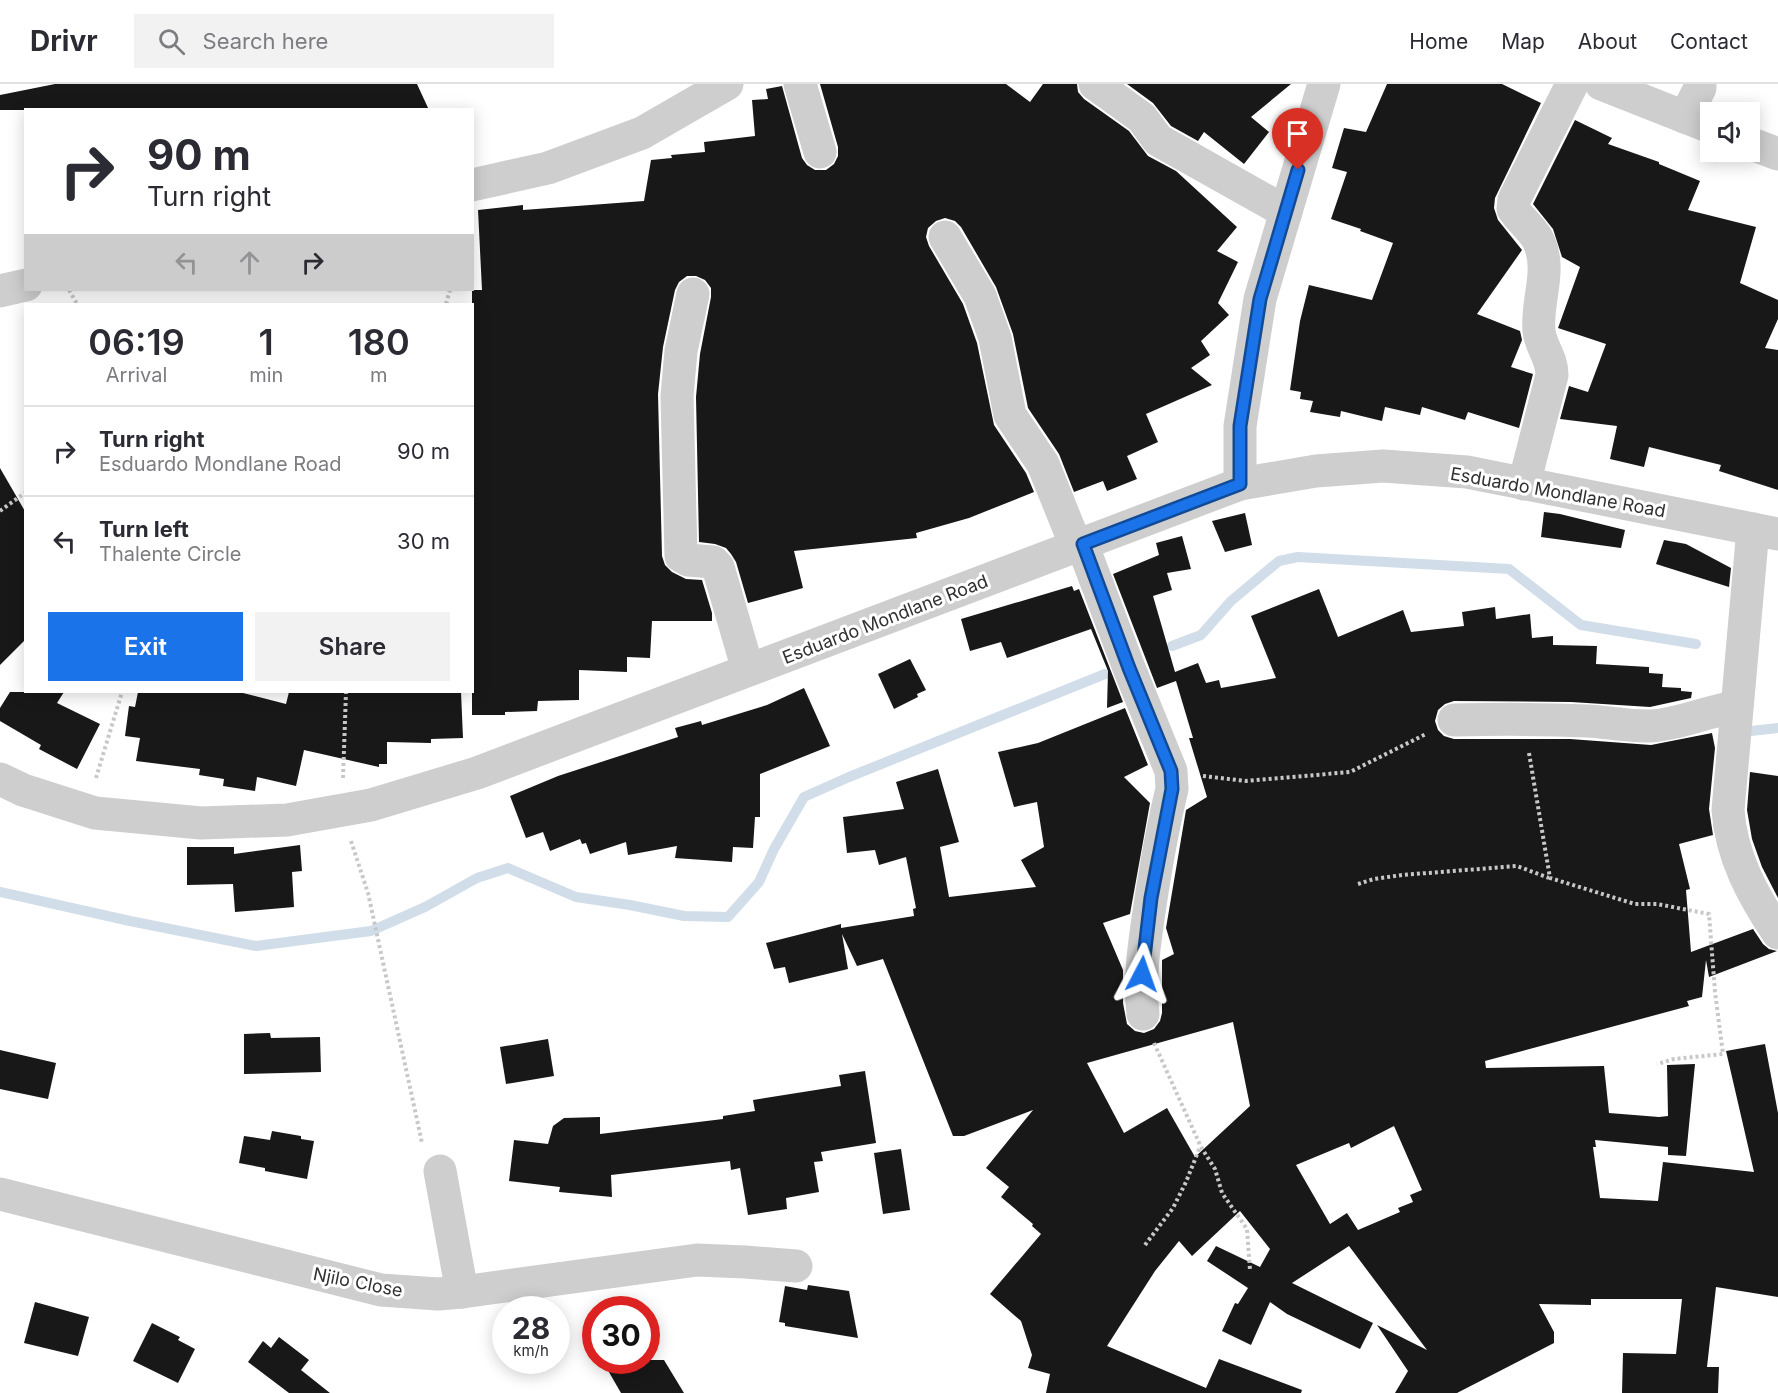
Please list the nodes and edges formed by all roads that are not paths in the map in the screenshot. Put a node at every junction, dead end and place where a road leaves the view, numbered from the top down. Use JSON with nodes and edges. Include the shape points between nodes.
{"nodes":[{"id":1,"x":727,"y":84,"type":"edge"},
{"id":2,"x":800,"y":84,"type":"edge"},
{"id":3,"x":1095,"y":84,"type":"edge"},
{"id":4,"x":1324,"y":84,"type":"edge"},
{"id":5,"x":1572,"y":84,"type":"edge"},
{"id":6,"x":1601,"y":84,"type":"edge"},
{"id":7,"x":1700,"y":84,"type":"edge"},
{"id":8,"x":1697,"y":122,"type":"edge"},
{"id":9,"x":1760,"y":147,"type":"edge"},
{"id":10,"x":820,"y":152,"type":"dead end"},
{"id":11,"x":1778,"y":154,"type":"edge"},
{"id":12,"x":474,"y":185,"type":"edge"},
{"id":13,"x":1286,"y":212,"type":"junction"},
{"id":14,"x":945,"y":237,"type":"dead end"},
{"id":15,"x":24,"y":285,"type":"edge"},
{"id":16,"x":0,"y":291,"type":"edge"},
{"id":17,"x":693,"y":294,"type":"dead end"},
{"id":18,"x":1240,"y":484,"type":"junction"},
{"id":19,"x":1524,"y":484,"type":"junction"},
{"id":20,"x":1765,"y":532,"type":"edge"},
{"id":21,"x":1079,"y":545,"type":"junction"},
{"id":22,"x":748,"y":670,"type":"junction"},
{"id":23,"x":1737,"y":707,"type":"junction"},
{"id":24,"x":1454,"y":720,"type":"road end"},
{"id":25,"x":0,"y":778,"type":"edge"},
{"id":26,"x":1778,"y":933,"type":"edge"},
{"id":27,"x":1143,"y":1014,"type":"road end"},
{"id":28,"x":440,"y":1172,"type":"road end"},
{"id":29,"x":0,"y":1194,"type":"edge"},
{"id":30,"x":796,"y":1266,"type":"dead end"},
{"id":31,"x":462,"y":1293,"type":"junction"}],
"edges":[{"from":1,"to":12,"type":"street","via":[[642,134],[548,168]]},
{"from":2,"to":10,"type":"street"},
{"from":3,"to":13,"type":"street","via":[[1143,118],[1158,140]]},
{"from":4,"to":13,"type":"street"},
{"from":5,"to":19,"type":"street","via":[[1514,200],[1513,209],[1539,240],[1544,259],[1538,318],[1540,338],[1552,363]]},
{"from":6,"to":8,"type":"street"},
{"from":7,"to":8,"type":"street"},
{"from":9,"to":11,"type":"street"},
{"from":13,"to":18,"type":"street","via":[[1260,299],[1240,426]]},
{"from":14,"to":21,"type":"street","via":[[980,296],[995,338],[1010,415],[1043,464]]},
{"from":15,"to":16,"type":"street"},
{"from":17,"to":22,"type":"street","via":[[681,351],[677,396],[681,556],[713,562],[718,567]]},
{"from":18,"to":19,"type":"street","name":"Esduardo Mondlane Road","via":[[1316,471],[1383,466],[1467,472]]},
{"from":18,"to":21,"type":"street","name":"Esduardo Mondlane Road"},
{"from":19,"to":20,"type":"street","name":"Esduardo Mondlane Road"},
{"from":20,"to":23,"type":"street"},
{"from":21,"to":22,"type":"street","name":"Esduardo Mondlane Road"},
{"from":21,"to":27,"type":"street","via":[[1171,771],[1172,789],[1144,945]]},
{"from":22,"to":25,"type":"street","name":"Esduardo Mondlane Road","via":[[477,773],[371,806],[287,820],[201,823],[95,813],[22,790]]},
{"from":23,"to":24,"type":"street","via":[[1689,721],[1650,726],[1525,719]]},
{"from":23,"to":26,"type":"street","via":[[1729,831],[1738,861]]},
{"from":28,"to":31,"type":"street"},
{"from":29,"to":31,"type":"street","name":"Njilo Close","via":[[381,1290]]},
{"from":30,"to":31,"type":"street","name":"Njilo Close","via":[[697,1260]]}]}
